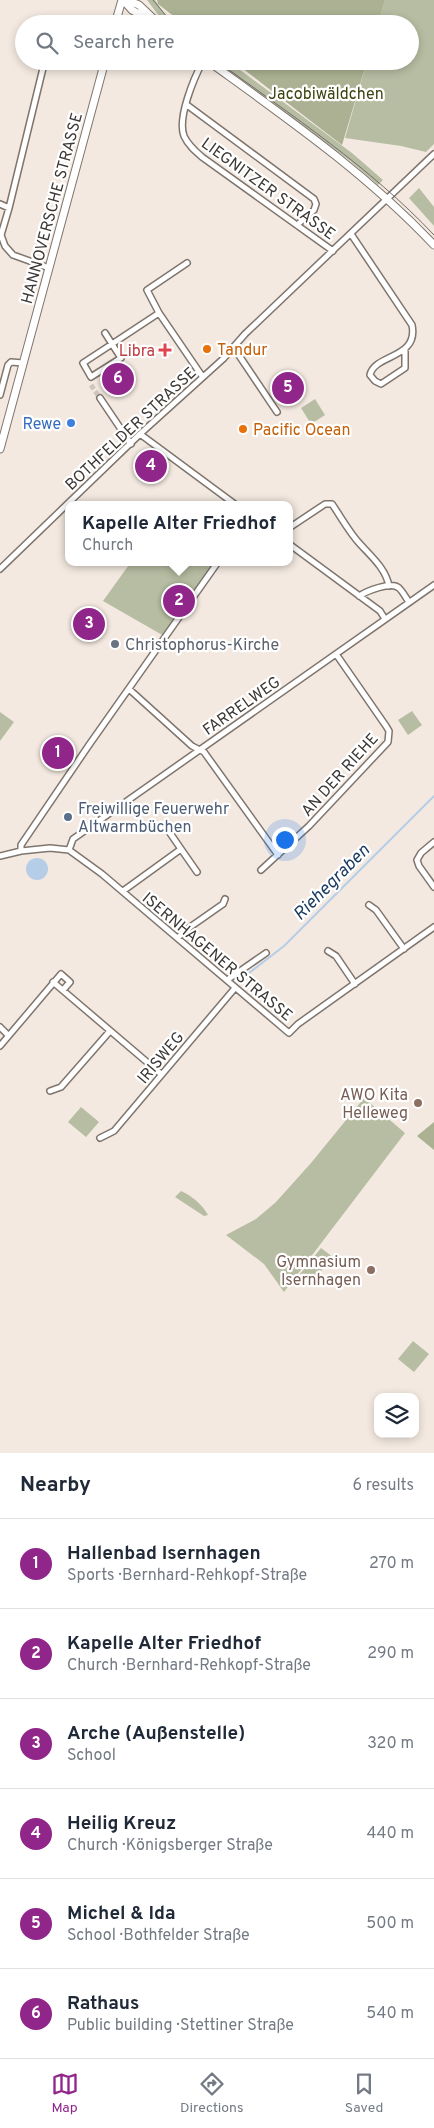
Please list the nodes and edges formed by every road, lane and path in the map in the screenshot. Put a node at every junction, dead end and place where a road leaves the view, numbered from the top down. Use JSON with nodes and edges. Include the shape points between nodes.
{"nodes":[{"id":1,"x":122,"y":0,"type":"edge"},
{"id":2,"x":128,"y":0,"type":"edge"},
{"id":3,"x":142,"y":0,"type":"edge"},
{"id":4,"x":118,"y":15,"type":"edge"},
{"id":5,"x":143,"y":15,"type":"edge"},
{"id":6,"x":149,"y":15,"type":"edge"},
{"id":7,"x":151,"y":15,"type":"edge"},
{"id":8,"x":43,"y":70,"type":"edge"},
{"id":9,"x":103,"y":70,"type":"edge"},
{"id":10,"x":198,"y":70,"type":"edge"},
{"id":11,"x":220,"y":70,"type":"edge"},
{"id":12,"x":187,"y":105,"type":"junction"},
{"id":13,"x":434,"y":154,"type":"edge"},
{"id":14,"x":388,"y":198,"type":"junction"},
{"id":15,"x":0,"y":204,"type":"edge"},
{"id":16,"x":9,"y":208,"type":"junction"},
{"id":17,"x":297,"y":225,"type":"junction"},
{"id":18,"x":351,"y":234,"type":"junction"},
{"id":19,"x":434,"y":245,"type":"edge"},
{"id":20,"x":333,"y":251,"type":"junction"},
{"id":21,"x":187,"y":263,"type":"dead end"},
{"id":22,"x":49,"y":268,"type":"junction"},
{"id":23,"x":159,"y":313,"type":"junction"},
{"id":24,"x":105,"y":333,"type":"dead end"},
{"id":25,"x":112,"y":344,"type":"junction"},
{"id":26,"x":234,"y":348,"type":"junction"},
{"id":27,"x":405,"y":349,"type":"junction"},
{"id":28,"x":23,"y":363,"type":"junction"},
{"id":29,"x":202,"y":376,"type":"junction"},
{"id":30,"x":92,"y":377,"type":"junction"},
{"id":31,"x":91,"y":385,"type":"tunnel mouth"},
{"id":32,"x":0,"y":395,"type":"edge"},
{"id":33,"x":100,"y":398,"type":"tunnel mouth"},
{"id":34,"x":277,"y":412,"type":"dead end"},
{"id":35,"x":140,"y":434,"type":"junction"},
{"id":36,"x":130,"y":444,"type":"junction"},
{"id":37,"x":0,"y":449,"type":"edge"},
{"id":38,"x":71,"y":501,"type":"edge"},
{"id":39,"x":231,"y":501,"type":"edge"},
{"id":40,"x":65,"y":506,"type":"edge"},
{"id":41,"x":293,"y":525,"type":"edge"},
{"id":42,"x":293,"y":547,"type":"edge"},
{"id":43,"x":215,"y":566,"type":"edge"},
{"id":44,"x":0,"y":569,"type":"edge"},
{"id":45,"x":434,"y":584,"type":"edge"},
{"id":46,"x":388,"y":586,"type":"junction"},
{"id":47,"x":359,"y":596,"type":"junction"},
{"id":48,"x":409,"y":602,"type":"junction"},
{"id":49,"x":385,"y":619,"type":"junction"},
{"id":50,"x":336,"y":654,"type":"junction"},
{"id":51,"x":129,"y":689,"type":"junction"},
{"id":52,"x":199,"y":750,"type":"junction"},
{"id":53,"x":170,"y":833,"type":"dead end"},
{"id":54,"x":434,"y":842,"type":"edge"},
{"id":55,"x":182,"y":849,"type":"junction"},
{"id":56,"x":69,"y":850,"type":"junction"},
{"id":57,"x":21,"y":851,"type":"junction"},
{"id":58,"x":278,"y":855,"type":"junction"},
{"id":59,"x":0,"y":856,"type":"edge"},
{"id":60,"x":262,"y":870,"type":"dead end"},
{"id":61,"x":197,"y":872,"type":"dead end"},
{"id":62,"x":434,"y":887,"type":"edge"},
{"id":63,"x":122,"y":892,"type":"junction"},
{"id":64,"x":225,"y":899,"type":"dead end"},
{"id":65,"x":369,"y":905,"type":"dead end"},
{"id":66,"x":434,"y":927,"type":"edge"},
{"id":67,"x":178,"y":938,"type":"junction"},
{"id":68,"x":404,"y":949,"type":"junction"},
{"id":69,"x":328,"y":951,"type":"dead end"},
{"id":70,"x":266,"y":953,"type":"dead end"},
{"id":71,"x":227,"y":980,"type":"junction"},
{"id":72,"x":53,"y":982,"type":"junction"},
{"id":73,"x":355,"y":984,"type":"junction"},
{"id":74,"x":235,"y":988,"type":"junction"},
{"id":75,"x":62,"y":990,"type":"junction"},
{"id":76,"x":0,"y":1027,"type":"edge"},
{"id":77,"x":110,"y":1031,"type":"junction"},
{"id":78,"x":8,"y":1035,"type":"junction"},
{"id":79,"x":0,"y":1046,"type":"edge"},
{"id":80,"x":161,"y":1074,"type":"junction"},
{"id":81,"x":50,"y":1091,"type":"dead end"},
{"id":82,"x":100,"y":1138,"type":"dead end"}],
"edges":[{"from":1,"to":4,"type":"main road"},
{"from":1,"to":5,"type":"main road"},
{"from":2,"to":6,"type":"main road","via":[[137,3]]},
{"from":3,"to":7,"type":"main road"},
{"from":8,"to":16,"type":"street"},
{"from":9,"to":22,"type":"main road","name":"HANNOVERSCHE STRASSE"},
{"from":10,"to":12,"type":"street","name":"LIEGNITZER STRASSE"},
{"from":11,"to":14,"type":"main road","via":[[347,163]]},
{"from":12,"to":17,"type":"street","name":"LIEGNITZER STRASSE","via":[[182,130],[188,144]]},
{"from":12,"to":17,"type":"street","via":[[314,199],[314,210]]},
{"from":13,"to":14,"type":"street","name":"BOTHFELDER STRASSE"},
{"from":14,"to":18,"type":"street","name":"BOTHFELDER STRASSE"},
{"from":14,"to":19,"type":"main road"},
{"from":15,"to":16,"type":"street"},
{"from":16,"to":22,"type":"street","via":[[1,235],[4,246],[13,255]]},
{"from":17,"to":20,"type":"street","name":"LIEGNITZER STRASSE"},
{"from":18,"to":20,"type":"street","name":"BOTHFELDER STRASSE"},
{"from":18,"to":27,"type":"street","via":[[412,326],[414,333]]},
{"from":20,"to":26,"type":"street","name":"BOTHFELDER STRASSE"},
{"from":21,"to":23,"type":"street","via":[[147,290]]},
{"from":22,"to":28,"type":"main road","name":"HANNOVERSCHE STRASSE"},
{"from":23,"to":25,"type":"street"},
{"from":23,"to":29,"type":"street"},
{"from":24,"to":25,"type":"street"},
{"from":25,"to":30,"type":"street","via":[[121,358]]},
{"from":25,"to":30,"type":"street","via":[[82,363]]},
{"from":26,"to":29,"type":"street","name":"BOTHFELDER STRASSE"},
{"from":26,"to":34,"type":"street"},
{"from":27,"to":27,"type":"street","via":[[372,369],[370,375],[375,381],[381,384],[405,368]]},
{"from":28,"to":32,"type":"street","via":[[11,362],[8,365]]},
{"from":28,"to":37,"type":"main road","name":"HANNOVERSCHE STRASSE"},
{"from":29,"to":35,"type":"street","name":"BOTHFELDER STRASSE"},
{"from":30,"to":31,"type":"street"},
{"from":33,"to":36,"type":"street"},
{"from":35,"to":36,"type":"street","name":"BOTHFELDER STRASSE"},
{"from":35,"to":39,"type":"street"},
{"from":36,"to":38,"type":"street","name":"BOTHFELDER STRASSE"},
{"from":40,"to":44,"type":"street","name":"BOTHFELDER STRASSE"},
{"from":41,"to":46,"type":"street","via":[[325,504],[332,504],[386,576]]},
{"from":42,"to":47,"type":"street"},
{"from":43,"to":51,"type":"street"},
{"from":45,"to":48,"type":"street","name":"FARRELWEG"},
{"from":46,"to":47,"type":"street","via":[[368,590]]},
{"from":46,"to":48,"type":"street","via":[[399,588]]},
{"from":47,"to":49,"type":"street","via":[[380,611]]},
{"from":48,"to":49,"type":"street","name":"FARRELWEG"},
{"from":49,"to":50,"type":"street","name":"FARRELWEG"},
{"from":50,"to":52,"type":"street","name":"FARRELWEG"},
{"from":50,"to":58,"type":"street","name":"AN DER RIEHE","via":[[390,736],[324,811]]},
{"from":51,"to":52,"type":"street"},
{"from":51,"to":57,"type":"street","via":[[21,845]]},
{"from":52,"to":56,"type":"street","name":"FARRELWEG","via":[[73,839]]},
{"from":52,"to":58,"type":"street","via":[[204,752]]},
{"from":53,"to":55,"type":"street"},
{"from":54,"to":62,"type":"street","via":[[417,860]]},
{"from":55,"to":61,"type":"street"},
{"from":55,"to":63,"type":"street"},
{"from":56,"to":57,"type":"street"},
{"from":56,"to":63,"type":"street","name":"ISERNHAGENER STRASSE"},
{"from":57,"to":59,"type":"street"},
{"from":58,"to":60,"type":"street","name":"AN DER RIEHE"},
{"from":63,"to":67,"type":"street","name":"ISERNHAGENER STRASSE"},
{"from":64,"to":67,"type":"street","via":[[223,904]]},
{"from":65,"to":68,"type":"street"},
{"from":66,"to":68,"type":"street","name":"ISERNHAGENER STRASSE"},
{"from":67,"to":71,"type":"street","name":"ISERNHAGENER STRASSE"},
{"from":68,"to":73,"type":"street","name":"ISERNHAGENER STRASSE"},
{"from":69,"to":73,"type":"street","via":[[336,956]]},
{"from":70,"to":71,"type":"street"},
{"from":71,"to":74,"type":"street","name":"ISERNHAGENER STRASSE"},
{"from":72,"to":75,"type":"street"},
{"from":72,"to":75,"type":"street","via":[[61,974],[70,982]]},
{"from":72,"to":78,"type":"street"},
{"from":73,"to":74,"type":"street","name":"ISERNHAGENER STRASSE","via":[[289,1033]]},
{"from":74,"to":80,"type":"street","name":"IRISWEG"},
{"from":75,"to":77,"type":"street"},
{"from":76,"to":78,"type":"street"},
{"from":77,"to":80,"type":"street"},
{"from":77,"to":81,"type":"street","via":[[61,1087]]},
{"from":78,"to":79,"type":"street"},
{"from":80,"to":82,"type":"street","name":"IRISWEG","via":[[114,1131]]}]}
